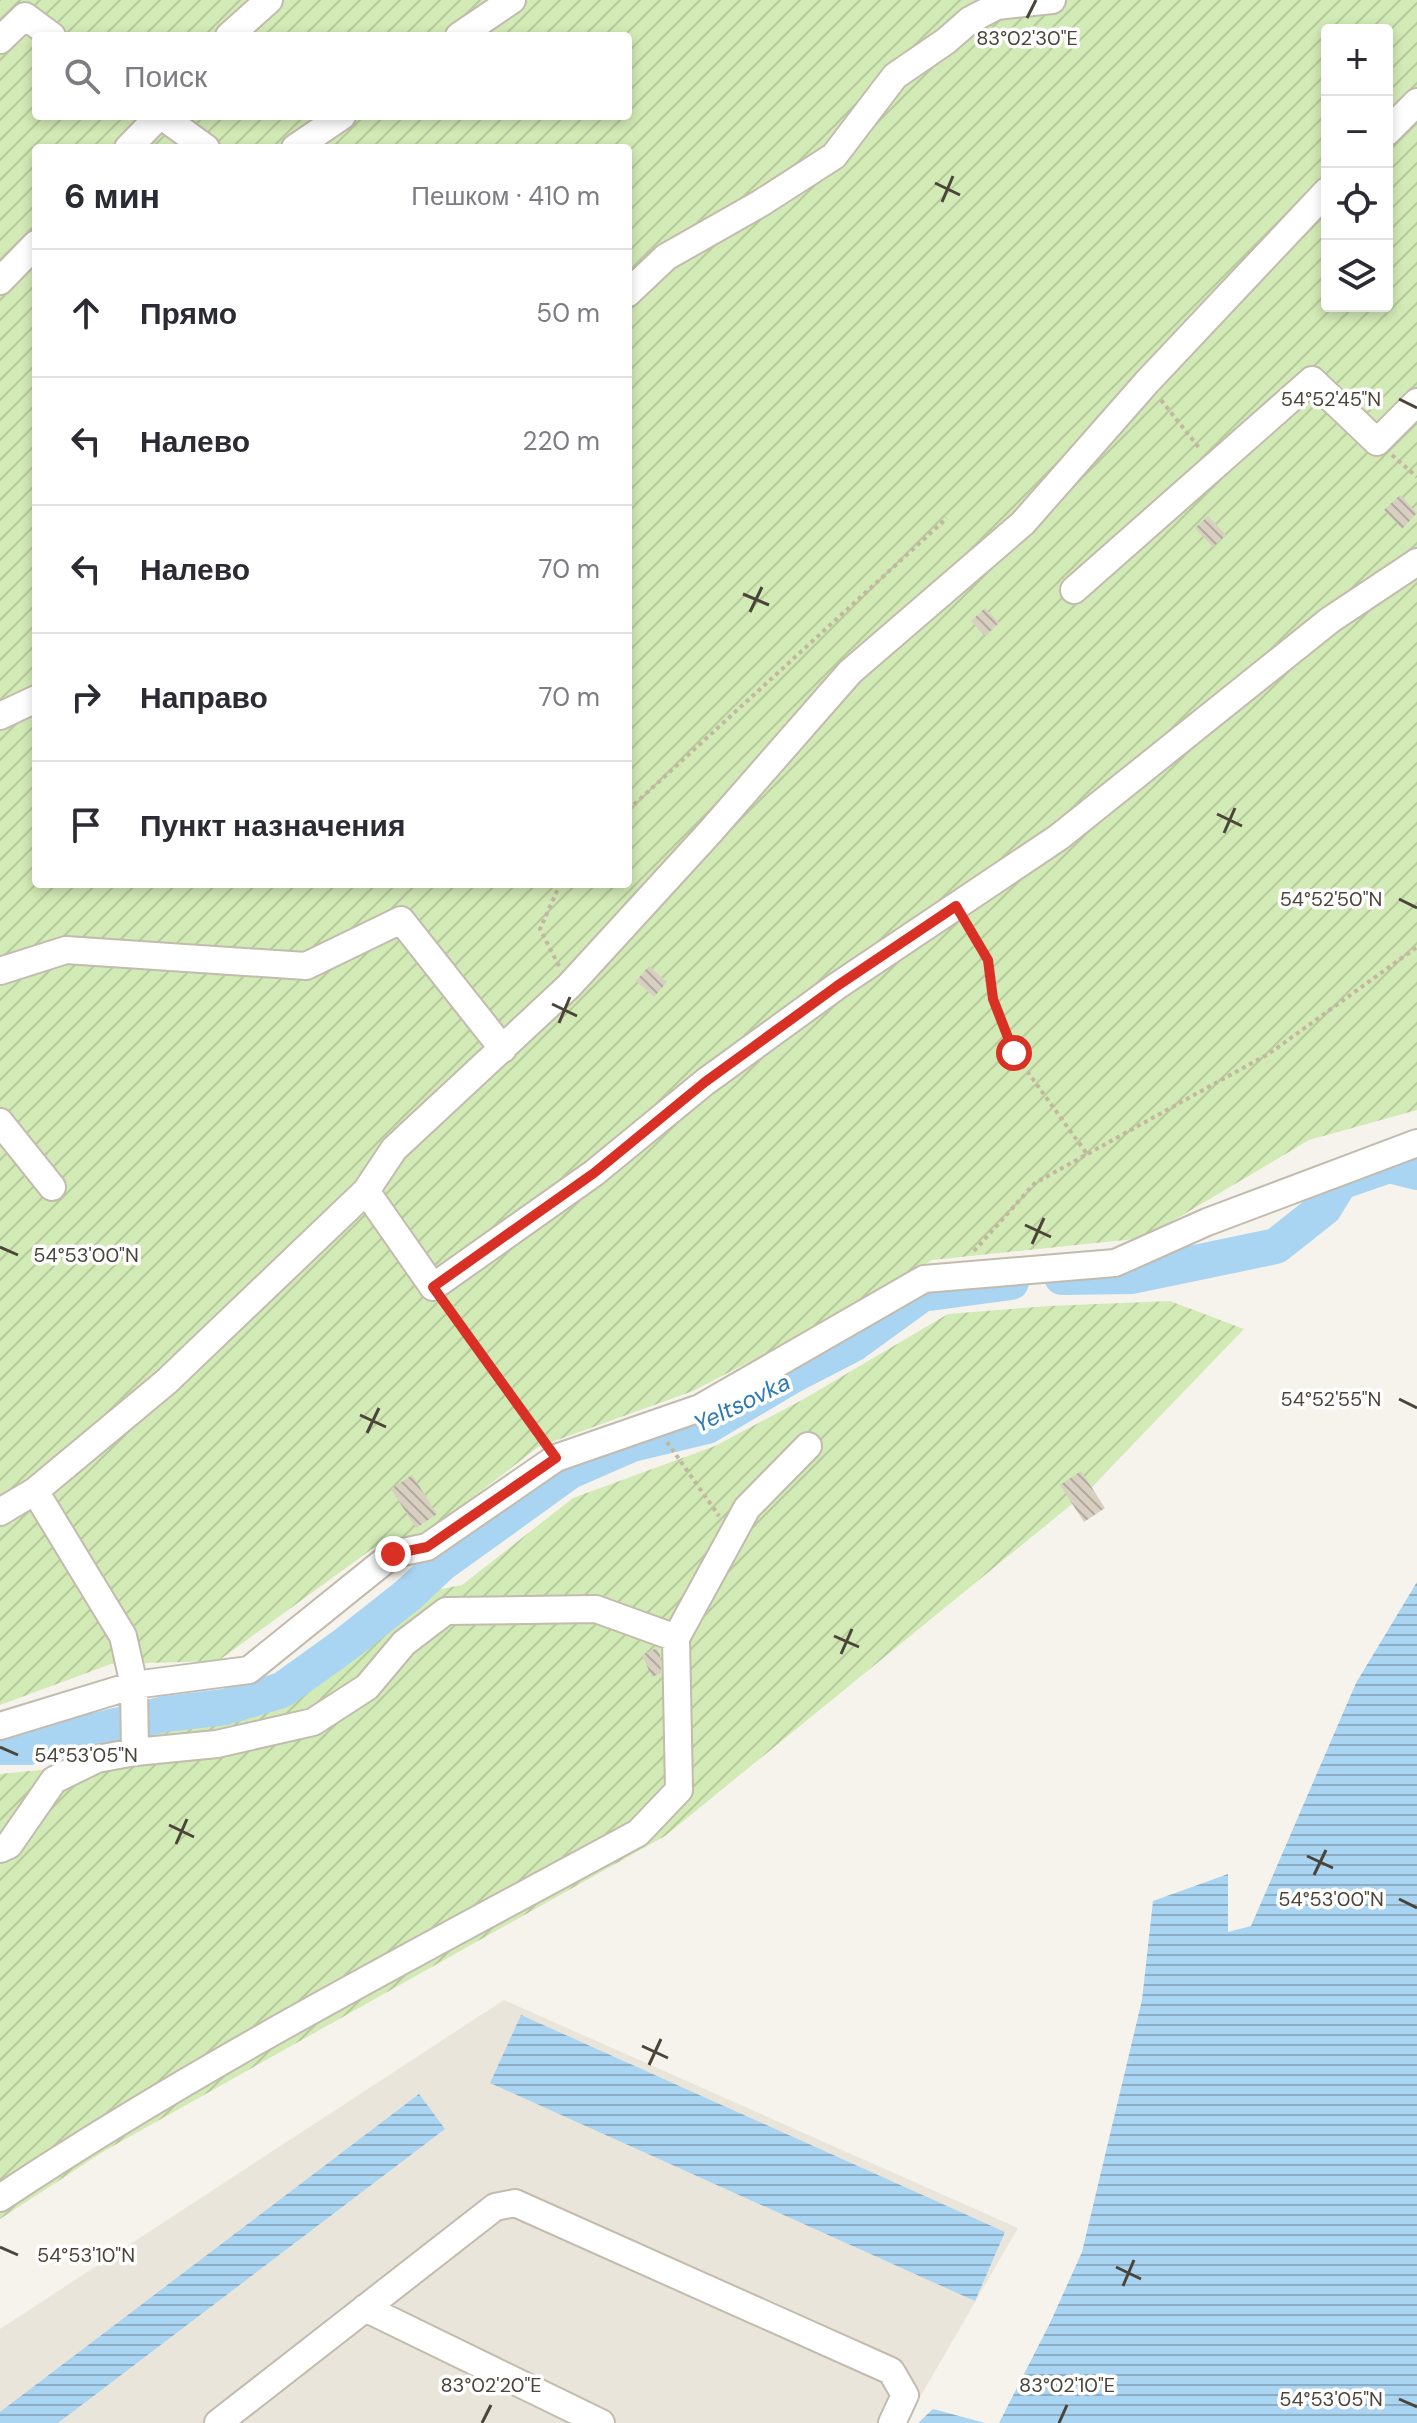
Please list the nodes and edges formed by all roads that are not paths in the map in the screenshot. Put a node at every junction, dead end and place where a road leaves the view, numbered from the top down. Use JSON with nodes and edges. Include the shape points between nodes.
{"nodes":[{"id":1,"x":269,"y":0,"type":"edge"},
{"id":2,"x":1052,"y":0,"type":"edge"},
{"id":3,"x":507,"y":1,"type":"edge"},
{"id":4,"x":47,"y":32,"type":"edge"},
{"id":5,"x":233,"y":32,"type":"edge"},
{"id":6,"x":464,"y":32,"type":"edge"},
{"id":7,"x":0,"y":40,"type":"edge"},
{"id":8,"x":1417,"y":102,"type":"edge"},
{"id":9,"x":156,"y":120,"type":"edge"},
{"id":10,"x":166,"y":120,"type":"edge"},
{"id":11,"x":336,"y":120,"type":"edge"},
{"id":12,"x":1393,"y":126,"type":"edge"},
{"id":13,"x":132,"y":144,"type":"edge"},
{"id":14,"x":200,"y":144,"type":"edge"},
{"id":15,"x":301,"y":144,"type":"edge"},
{"id":16,"x":1321,"y":197,"type":"edge"},
{"id":17,"x":32,"y":248,"type":"edge"},
{"id":18,"x":0,"y":281,"type":"edge"},
{"id":19,"x":632,"y":289,"type":"edge"},
{"id":20,"x":1417,"y":402,"type":"edge"},
{"id":21,"x":1417,"y":562,"type":"edge"},
{"id":22,"x":1074,"y":590,"type":"dead end"},
{"id":23,"x":32,"y":701,"type":"edge"},
{"id":24,"x":0,"y":716,"type":"edge"},
{"id":25,"x":0,"y":971,"type":"edge"},
{"id":26,"x":503,"y":1049,"type":"junction"},
{"id":27,"x":0,"y":1122,"type":"edge"},
{"id":28,"x":1417,"y":1143,"type":"edge"},
{"id":29,"x":52,"y":1187,"type":"dead end"},
{"id":30,"x":366,"y":1191,"type":"junction"},
{"id":31,"x":808,"y":1446,"type":"dead end"},
{"id":32,"x":35,"y":1491,"type":"junction"},
{"id":33,"x":0,"y":1512,"type":"edge"},
{"id":34,"x":676,"y":1638,"type":"junction"},
{"id":35,"x":134,"y":1685,"type":"junction"},
{"id":36,"x":0,"y":1726,"type":"edge"},
{"id":37,"x":135,"y":1752,"type":"junction"},
{"id":38,"x":0,"y":1849,"type":"edge"},
{"id":39,"x":0,"y":2198,"type":"edge"},
{"id":40,"x":365,"y":2308,"type":"junction"},
{"id":41,"x":218,"y":2423,"type":"edge"},
{"id":42,"x":601,"y":2423,"type":"edge"},
{"id":43,"x":892,"y":2423,"type":"edge"}],
"edges":[{"from":1,"to":5,"type":"street"},
{"from":2,"to":19,"type":"street","via":[[997,6],[970,20],[895,76],[834,156],[666,257]]},
{"from":3,"to":6,"type":"street"},
{"from":4,"to":7,"type":"street","via":[[25,16]]},
{"from":8,"to":12,"type":"street"},
{"from":9,"to":13,"type":"street"},
{"from":10,"to":14,"type":"street"},
{"from":11,"to":15,"type":"street"},
{"from":16,"to":26,"type":"street","via":[[1023,523],[850,672],[569,986]]},
{"from":17,"to":18,"type":"street"},
{"from":20,"to":22,"type":"street","via":[[1377,442],[1312,380]]},
{"from":21,"to":30,"type":"street","via":[[1330,620],[1059,837],[837,986],[705,1082],[594,1173],[433,1287]]},
{"from":23,"to":24,"type":"street"},
{"from":25,"to":26,"type":"street","via":[[66,950],[306,966],[401,920]]},
{"from":26,"to":30,"type":"street","via":[[394,1149]]},
{"from":27,"to":29,"type":"street"},
{"from":28,"to":35,"type":"street","via":[[1207,1222],[1115,1263],[924,1279],[700,1408],[556,1458],[427,1547],[393,1554],[249,1670]]},
{"from":30,"to":32,"type":"street","via":[[166,1382]]},
{"from":31,"to":34,"type":"street","via":[[747,1508]]},
{"from":32,"to":33,"type":"street"},
{"from":32,"to":35,"type":"street","via":[[123,1636]]},
{"from":34,"to":37,"type":"street","via":[[596,1609],[446,1611],[404,1643],[367,1687],[313,1722],[217,1744]]},
{"from":34,"to":39,"type":"street","via":[[679,1790],[638,1833],[290,2023],[80,2144]]},
{"from":35,"to":36,"type":"street"},
{"from":35,"to":37,"type":"street"},
{"from":37,"to":38,"type":"street","via":[[97,1759],[54,1780],[9,1845]]},
{"from":40,"to":41,"type":"street"},
{"from":40,"to":42,"type":"street"},
{"from":40,"to":43,"type":"street","via":[[495,2207],[515,2203],[891,2371],[905,2395]]}]}
